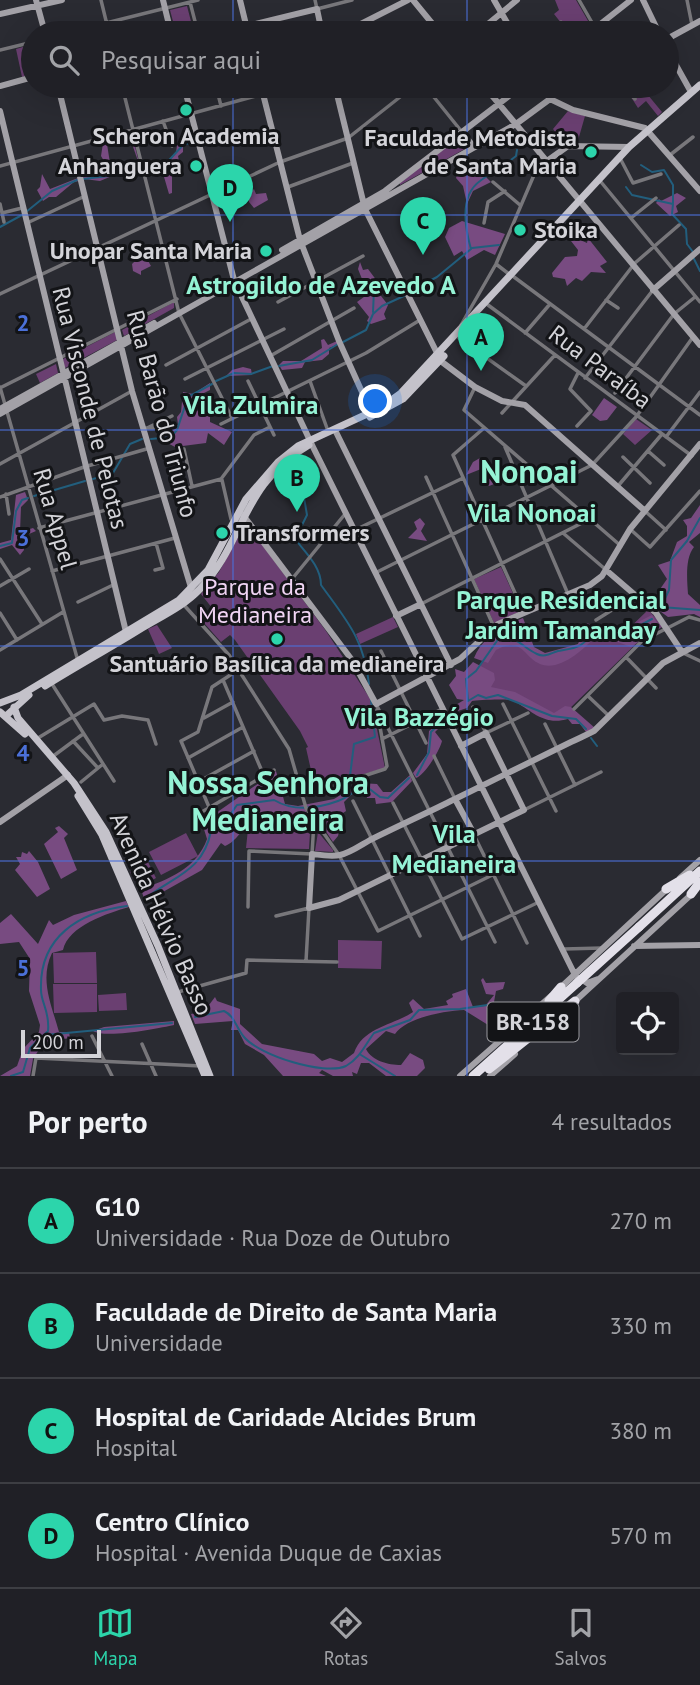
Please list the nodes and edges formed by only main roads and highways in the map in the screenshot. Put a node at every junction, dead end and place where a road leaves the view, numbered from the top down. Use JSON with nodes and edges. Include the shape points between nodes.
{"nodes":[{"id":1,"x":700,"y":85,"type":"edge"},
{"id":2,"x":696,"y":93,"type":"edge"},
{"id":3,"x":648,"y":132,"type":"junction"},
{"id":4,"x":620,"y":159,"type":"junction"},
{"id":5,"x":582,"y":200,"type":"junction"},
{"id":6,"x":512,"y":276,"type":"junction"},
{"id":7,"x":456,"y":339,"type":"junction"},
{"id":8,"x":241,"y":513,"type":"junction"},
{"id":9,"x":193,"y":592,"type":"junction"},
{"id":10,"x":50,"y":680,"type":"junction"},
{"id":11,"x":2,"y":701,"type":"edge"},
{"id":12,"x":14,"y":709,"type":"junction"},
{"id":13,"x":2,"y":714,"type":"edge"},
{"id":14,"x":66,"y":777,"type":"junction"},
{"id":15,"x":700,"y":869,"type":"edge"},
{"id":16,"x":700,"y":882,"type":"edge"},
{"id":17,"x":666,"y":889,"type":"road end"},
{"id":18,"x":691,"y":894,"type":"road end"},
{"id":19,"x":640,"y":929,"type":"junction"},
{"id":20,"x":155,"y":948,"type":"junction"},
{"id":21,"x":561,"y":987,"type":"road end"},
{"id":22,"x":575,"y":1001,"type":"road end"},
{"id":23,"x":182,"y":1012,"type":"junction"},
{"id":24,"x":488,"y":1070,"type":"edge"},
{"id":25,"x":205,"y":1076,"type":"edge"},
{"id":26,"x":210,"y":1076,"type":"edge"},
{"id":27,"x":473,"y":1076,"type":"edge"},
{"id":28,"x":481,"y":1076,"type":"edge"}],
"edges":[{"from":1,"to":2,"type":"main road"},
{"from":2,"to":3,"type":"main road"},
{"from":3,"to":4,"type":"main road"},
{"from":3,"to":4,"type":"main road"},
{"from":4,"to":5,"type":"main road"},
{"from":4,"to":5,"type":"main road"},
{"from":5,"to":6,"type":"main road"},
{"from":6,"to":7,"type":"main road"},
{"from":6,"to":7,"type":"main road"},
{"from":7,"to":8,"type":"main road","via":[[403,399],[310,442],[270,469]]},
{"from":8,"to":9,"type":"main road"},
{"from":8,"to":9,"type":"main road","via":[[213,572]]},
{"from":9,"to":10,"type":"main road"},
{"from":10,"to":11,"type":"main road"},
{"from":10,"to":12,"type":"main road"},
{"from":11,"to":12,"type":"main road","name":"Avenida Hélvio Basso"},
{"from":12,"to":13,"type":"main road"},
{"from":12,"to":14,"type":"main road","name":"Avenida Hélvio Basso"},
{"from":13,"to":14,"type":"main road","name":"Avenida Hélvio Basso"},
{"from":14,"to":20,"type":"main road","name":"Avenida Hélvio Basso","via":[[102,835]]},
{"from":15,"to":17,"type":"highway","number":"BR-158"},
{"from":15,"to":19,"type":"highway","number":"BR-158"},
{"from":16,"to":18,"type":"highway","number":"BR-158"},
{"from":16,"to":19,"type":"highway","number":"BR-158"},
{"from":19,"to":24,"type":"highway","number":"BR-158","bridge":true,"via":[[577,982]]},
{"from":20,"to":23,"type":"main road","name":"Avenida Hélvio Basso"},
{"from":20,"to":23,"type":"main road","name":"Avenida Hélvio Basso","via":[[178,992]]},
{"from":21,"to":24,"type":"highway","number":"BR-158","via":[[497,1048]]},
{"from":22,"to":24,"type":"highway","number":"BR-158"},
{"from":23,"to":25,"type":"main road","name":"Avenida Hélvio Basso"},
{"from":23,"to":26,"type":"main road","name":"Avenida Hélvio Basso"},
{"from":24,"to":27,"type":"highway","number":"BR-158"},
{"from":24,"to":28,"type":"highway","number":"BR-158"}]}
